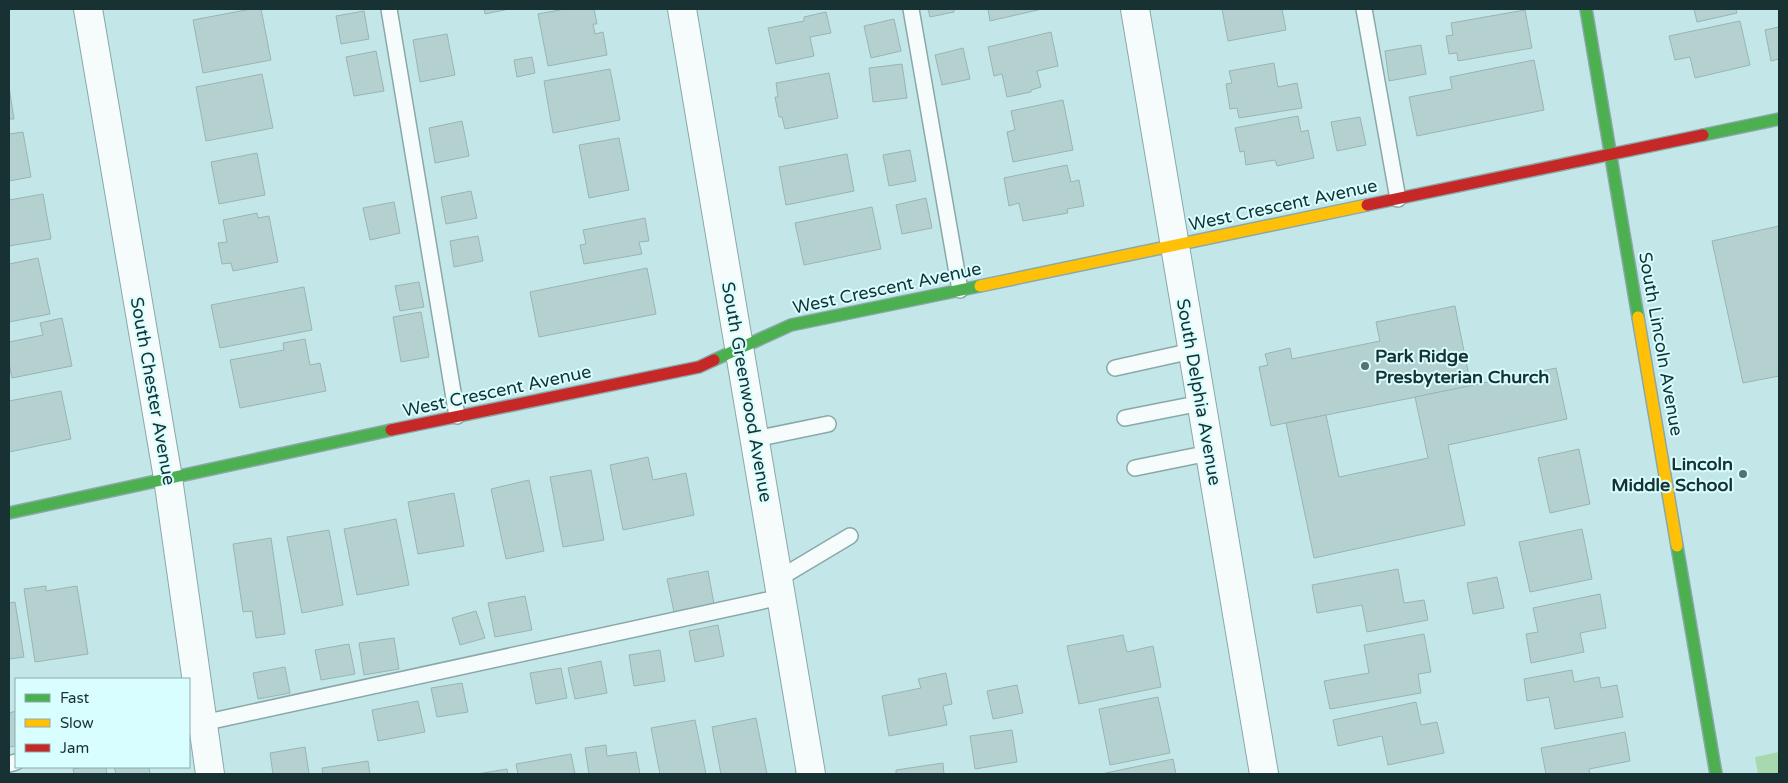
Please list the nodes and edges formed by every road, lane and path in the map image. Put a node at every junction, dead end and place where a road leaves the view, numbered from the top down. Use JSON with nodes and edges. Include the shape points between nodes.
{"nodes":[{"id":1,"x":88,"y":9,"type":"edge"},
{"id":2,"x":389,"y":9,"type":"edge"},
{"id":3,"x":682,"y":9,"type":"edge"},
{"id":4,"x":911,"y":9,"type":"edge"},
{"id":5,"x":1135,"y":9,"type":"edge"},
{"id":6,"x":1364,"y":9,"type":"edge"},
{"id":7,"x":1586,"y":9,"type":"edge"},
{"id":8,"x":1779,"y":120,"type":"edge"},
{"id":9,"x":1611,"y":155,"type":"junction"},
{"id":10,"x":1398,"y":199,"type":"junction"},
{"id":11,"x":1174,"y":246,"type":"junction"},
{"id":12,"x":960,"y":290,"type":"junction"},
{"id":13,"x":739,"y":348,"type":"junction"},
{"id":14,"x":1192,"y":352,"type":"junction"},
{"id":15,"x":1116,"y":368,"type":"dead end"},
{"id":16,"x":1201,"y":403,"type":"junction"},
{"id":17,"x":457,"y":416,"type":"junction"},
{"id":18,"x":1125,"y":418,"type":"dead end"},
{"id":19,"x":828,"y":424,"type":"dead end"},
{"id":20,"x":755,"y":439,"type":"junction"},
{"id":21,"x":1210,"y":452,"type":"junction"},
{"id":22,"x":1134,"y":468,"type":"dead end"},
{"id":23,"x":168,"y":478,"type":"junction"},
{"id":24,"x":9,"y":513,"type":"edge"},
{"id":25,"x":850,"y":536,"type":"dead end"},
{"id":26,"x":780,"y":588,"type":"junction"},
{"id":27,"x":190,"y":678,"type":"edge"},
{"id":28,"x":190,"y":678,"type":"edge"},
{"id":29,"x":195,"y":724,"type":"edge"},
{"id":30,"x":210,"y":774,"type":"edge"},
{"id":31,"x":811,"y":774,"type":"edge"},
{"id":32,"x":1264,"y":774,"type":"edge"},
{"id":33,"x":1716,"y":774,"type":"edge"}],
"edges":[{"from":1,"to":23,"type":"street","name":"South Chester Avenue"},
{"from":2,"to":17,"type":"lane"},
{"from":3,"to":13,"type":"street","name":"South Greenwood Avenue"},
{"from":4,"to":12,"type":"lane"},
{"from":5,"to":11,"type":"street","name":"South Delphia Avenue"},
{"from":6,"to":10,"type":"lane"},
{"from":7,"to":9,"type":"street","name":"South Lincoln Avenue"},
{"from":8,"to":9,"type":"street","name":"West Crescent Avenue"},
{"from":9,"to":10,"type":"street","name":"West Crescent Avenue"},
{"from":9,"to":33,"type":"street","name":"South Lincoln Avenue"},
{"from":10,"to":11,"type":"street","name":"West Crescent Avenue"},
{"from":11,"to":12,"type":"street","name":"West Crescent Avenue"},
{"from":11,"to":14,"type":"street","name":"South Delphia Avenue"},
{"from":12,"to":13,"type":"street","name":"West Crescent Avenue","via":[[791,325]]},
{"from":13,"to":17,"type":"street","name":"West Crescent Avenue","via":[[699,367]]},
{"from":13,"to":20,"type":"street","name":"South Greenwood Avenue"},
{"from":14,"to":15,"type":"lane"},
{"from":14,"to":16,"type":"street","name":"South Delphia Avenue"},
{"from":16,"to":18,"type":"lane"},
{"from":16,"to":21,"type":"street","name":"South Delphia Avenue"},
{"from":17,"to":23,"type":"street","name":"West Crescent Avenue"},
{"from":19,"to":20,"type":"lane"},
{"from":20,"to":26,"type":"street","name":"South Greenwood Avenue"},
{"from":21,"to":22,"type":"lane"},
{"from":21,"to":32,"type":"street","name":"South Delphia Avenue"},
{"from":23,"to":24,"type":"street","name":"West Crescent Avenue"},
{"from":23,"to":28,"type":"street","name":"South Chester Avenue"},
{"from":25,"to":26,"type":"lane"},
{"from":26,"to":29,"type":"lane"},
{"from":26,"to":31,"type":"street","name":"South Greenwood Avenue"},
{"from":27,"to":29,"type":"street","name":"South Chester Avenue"},
{"from":29,"to":30,"type":"street","name":"South Chester Avenue"}]}
